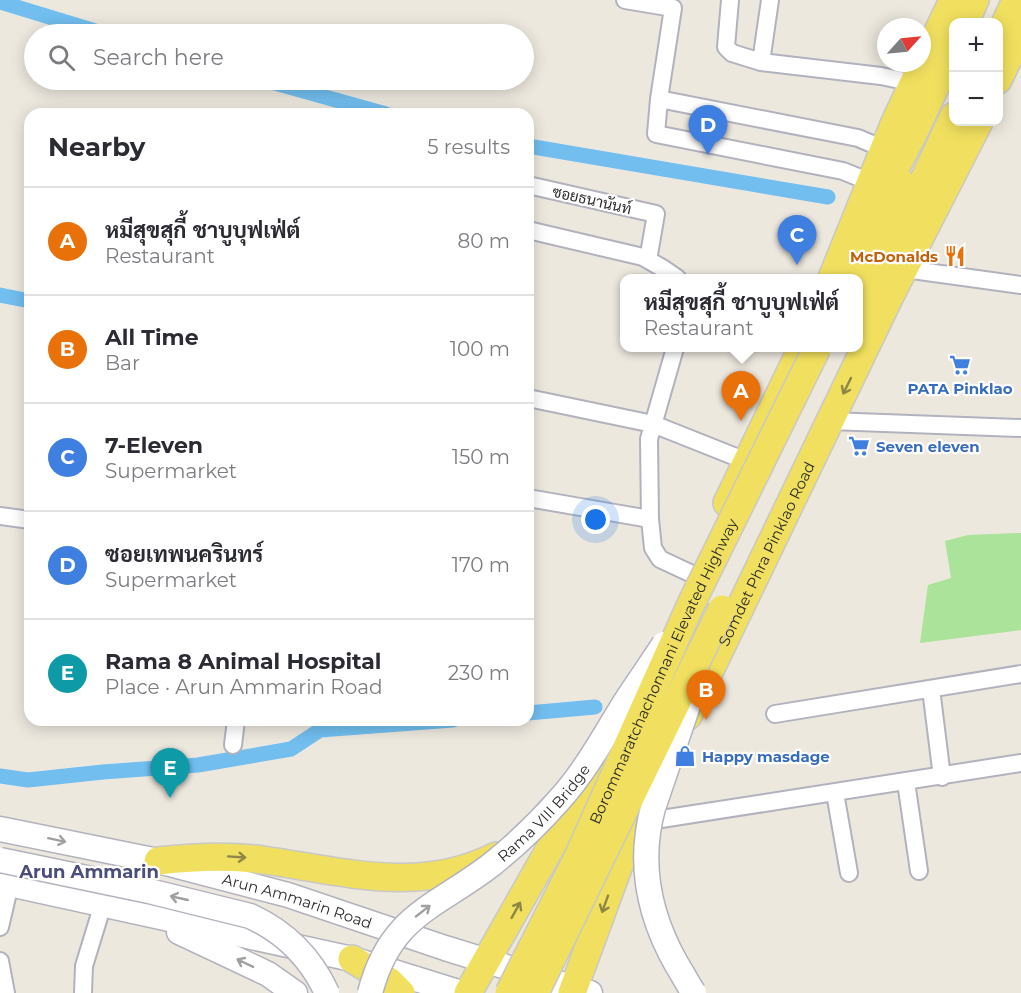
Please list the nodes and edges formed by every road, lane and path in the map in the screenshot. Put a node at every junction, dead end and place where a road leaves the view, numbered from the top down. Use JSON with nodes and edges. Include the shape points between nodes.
{"nodes":[{"id":1,"x":625,"y":0,"type":"edge"},
{"id":2,"x":730,"y":0,"type":"edge"},
{"id":3,"x":770,"y":0,"type":"edge"},
{"id":4,"x":953,"y":0,"type":"edge"},
{"id":5,"x":975,"y":0,"type":"edge"},
{"id":6,"x":985,"y":0,"type":"edge"},
{"id":7,"x":1007,"y":0,"type":"edge"},
{"id":8,"x":1016,"y":0,"type":"edge"},
{"id":9,"x":967,"y":18,"type":"edge"},
{"id":10,"x":977,"y":18,"type":"edge"},
{"id":11,"x":999,"y":18,"type":"edge"},
{"id":12,"x":1003,"y":30,"type":"edge"},
{"id":13,"x":1021,"y":32,"type":"edge"},
{"id":14,"x":949,"y":58,"type":"edge"},
{"id":15,"x":761,"y":62,"type":"junction"},
{"id":16,"x":953,"y":72,"type":"edge"},
{"id":17,"x":1003,"y":72,"type":"edge"},
{"id":18,"x":914,"y":83,"type":"junction"},
{"id":19,"x":658,"y":99,"type":"junction"},
{"id":20,"x":949,"y":126,"type":"edge"},
{"id":21,"x":958,"y":126,"type":"edge"},
{"id":22,"x":977,"y":126,"type":"edge"},
{"id":23,"x":884,"y":149,"type":"junction"},
{"id":24,"x":870,"y":182,"type":"junction"},
{"id":25,"x":534,"y":186,"type":"edge"},
{"id":26,"x":534,"y":232,"type":"edge"},
{"id":27,"x":648,"y":260,"type":"junction"},
{"id":28,"x":904,"y":269,"type":"junction"},
{"id":29,"x":669,"y":274,"type":"edge"},
{"id":30,"x":833,"y":274,"type":"edge"},
{"id":31,"x":841,"y":274,"type":"edge"},
{"id":32,"x":853,"y":274,"type":"edge"},
{"id":33,"x":1021,"y":285,"type":"edge"},
{"id":34,"x":890,"y":296,"type":"junction"},
{"id":35,"x":863,"y":309,"type":"edge"},
{"id":36,"x":674,"y":352,"type":"edge"},
{"id":37,"x":800,"y":352,"type":"edge"},
{"id":38,"x":815,"y":352,"type":"edge"},
{"id":39,"x":843,"y":352,"type":"edge"},
{"id":40,"x":534,"y":399,"type":"edge"},
{"id":41,"x":830,"y":421,"type":"junction"},
{"id":42,"x":653,"y":424,"type":"junction"},
{"id":43,"x":1021,"y":428,"type":"edge"},
{"id":44,"x":746,"y":461,"type":"junction"},
{"id":45,"x":534,"y":499,"type":"edge"},
{"id":46,"x":0,"y":516,"type":"edge"},
{"id":47,"x":24,"y":519,"type":"edge"},
{"id":48,"x":650,"y":519,"type":"junction"},
{"id":49,"x":692,"y":574,"type":"junction"},
{"id":50,"x":691,"y":604,"type":"junction"},
{"id":51,"x":722,"y":609,"type":"junction"},
{"id":52,"x":1021,"y":674,"type":"edge"},
{"id":53,"x":931,"y":688,"type":"junction"},
{"id":54,"x":775,"y":714,"type":"dead end"},
{"id":55,"x":235,"y":726,"type":"edge"},
{"id":56,"x":618,"y":727,"type":"junction"},
{"id":57,"x":233,"y":745,"type":"dead end"},
{"id":58,"x":670,"y":754,"type":"junction"},
{"id":59,"x":1021,"y":764,"type":"edge"},
{"id":60,"x":942,"y":777,"type":"junction"},
{"id":61,"x":906,"y":782,"type":"junction"},
{"id":62,"x":836,"y":793,"type":"junction"},
{"id":63,"x":574,"y":806,"type":"junction"},
{"id":64,"x":636,"y":823,"type":"junction"},
{"id":65,"x":0,"y":829,"type":"edge"},
{"id":66,"x":625,"y":849,"type":"junction"},
{"id":67,"x":0,"y":860,"type":"edge"},
{"id":68,"x":158,"y":861,"type":"junction"},
{"id":69,"x":919,"y":871,"type":"dead end"},
{"id":70,"x":849,"y":873,"type":"dead end"},
{"id":71,"x":5,"y":883,"type":"edge"},
{"id":72,"x":103,"y":904,"type":"junction"},
{"id":73,"x":130,"y":910,"type":"junction"},
{"id":74,"x":0,"y":927,"type":"edge"},
{"id":75,"x":352,"y":960,"type":"junction"},
{"id":76,"x":486,"y":960,"type":"junction"},
{"id":77,"x":0,"y":961,"type":"edge"},
{"id":78,"x":578,"y":991,"type":"edge"},
{"id":79,"x":6,"y":993,"type":"edge"},
{"id":80,"x":83,"y":993,"type":"edge"},
{"id":81,"x":295,"y":993,"type":"edge"},
{"id":82,"x":327,"y":993,"type":"edge"},
{"id":83,"x":370,"y":993,"type":"edge"},
{"id":84,"x":401,"y":993,"type":"edge"},
{"id":85,"x":461,"y":993,"type":"edge"},
{"id":86,"x":468,"y":993,"type":"edge"},
{"id":87,"x":509,"y":993,"type":"edge"},
{"id":88,"x":535,"y":993,"type":"edge"},
{"id":89,"x":694,"y":993,"type":"edge"},
{"id":90,"x":700,"y":993,"type":"edge"}],
"edges":[{"from":1,"to":19,"type":"street","via":[[673,8]]},
{"from":2,"to":15,"type":"street","via":[[726,47],[732,53]]},
{"from":3,"to":15,"type":"street"},
{"from":4,"to":18,"type":"main road"},
{"from":5,"to":9,"type":"main road"},
{"from":6,"to":10,"type":"main road"},
{"from":7,"to":11,"type":"main road"},
{"from":8,"to":12,"type":"main road"},
{"from":13,"to":17,"type":"main road"},
{"from":14,"to":31,"type":"main road"},
{"from":15,"to":18,"type":"street"},
{"from":16,"to":32,"type":"main road"},
{"from":18,"to":23,"type":"main road"},
{"from":19,"to":23,"type":"street","via":[[858,138]]},
{"from":19,"to":24,"type":"street","via":[[656,134],[843,171]]},
{"from":20,"to":35,"type":"main road"},
{"from":21,"to":34,"type":"main road","via":[[925,200]]},
{"from":22,"to":28,"type":"main road","name":"Somdet Phra Pinklao Road"},
{"from":23,"to":24,"type":"main road"},
{"from":24,"to":30,"type":"main road"},
{"from":25,"to":27,"type":"street","name":"ซอยธนานันท์","via":[[656,214]]},
{"from":26,"to":27,"type":"street"},
{"from":27,"to":29,"type":"street"},
{"from":28,"to":33,"type":"street"},
{"from":28,"to":34,"type":"main road","name":"Somdet Phra Pinklao Road"},
{"from":34,"to":41,"type":"main road","name":"Somdet Phra Pinklao Road","one_way":true},
{"from":36,"to":42,"type":"street"},
{"from":37,"to":44,"type":"main road"},
{"from":38,"to":50,"type":"main road","name":"Borommaratchachonnani Elevated Highway","bridge":true},
{"from":39,"to":51,"type":"main road","name":"Borommaratchachonnani Elevated Highway"},
{"from":40,"to":42,"type":"street"},
{"from":41,"to":43,"type":"street"},
{"from":41,"to":58,"type":"main road","name":"Somdet Phra Pinklao Road"},
{"from":42,"to":44,"type":"street"},
{"from":42,"to":48,"type":"street","via":[[649,439]]},
{"from":44,"to":49,"type":"main road"},
{"from":45,"to":48,"type":"street"},
{"from":46,"to":47,"type":"street"},
{"from":48,"to":49,"type":"street","via":[[653,548],[660,559]]},
{"from":49,"to":56,"type":"main road"},
{"from":83,"to":50,"type":"main road","name":"Rama VIII Bridge","one_way":true,"bridge":true,"via":[[383,953],[407,924],[530,832],[584,772]]},
{"from":50,"to":87,"type":"main road","name":"Borommaratchachonnani Elevated Highway","bridge":true,"via":[[578,857]]},
{"from":51,"to":88,"type":"main road","name":"Borommaratchachonnani Elevated Highway","bridge":true},
{"from":51,"to":89,"type":"main road","bridge":true,"via":[[653,808],[646,841],[647,882],[655,918]]},
{"from":52,"to":53,"type":"street"},
{"from":53,"to":54,"type":"street"},
{"from":53,"to":60,"type":"street"},
{"from":55,"to":57,"type":"street"},
{"from":56,"to":58,"type":"main road","via":[[620,756],[632,766],[650,770]]},
{"from":56,"to":63,"type":"main road"},
{"from":58,"to":64,"type":"main road","name":"Somdet Phra Pinklao Road"},
{"from":59,"to":60,"type":"street"},
{"from":60,"to":61,"type":"street"},
{"from":61,"to":62,"type":"street"},
{"from":61,"to":69,"type":"street"},
{"from":62,"to":64,"type":"street"},
{"from":62,"to":70,"type":"street"},
{"from":68,"to":63,"type":"main road","one_way":true,"via":[[219,856],[384,877],[440,876],[485,862],[527,840]]},
{"from":76,"to":63,"type":"main road","one_way":true},
{"from":64,"to":66,"type":"main road","name":"Somdet Phra Pinklao Road"},
{"from":65,"to":68,"type":"main road","name":"Arun Ammarin Road","one_way":true},
{"from":66,"to":78,"type":"main road","name":"Somdet Phra Pinklao Road","one_way":true},
{"from":66,"to":90,"type":"main road","via":[[651,929],[665,955]]},
{"from":82,"to":67,"type":"main road","one_way":true,"bridge":true,"via":[[293,944],[250,916]]},
{"from":68,"to":76,"type":"main road","name":"Arun Ammarin Road","via":[[288,895]]},
{"from":71,"to":72,"type":"main road"},
{"from":71,"to":74,"type":"street"},
{"from":72,"to":73,"type":"main road"},
{"from":72,"to":80,"type":"street","via":[[84,966]]},
{"from":73,"to":75,"type":"main road"},
{"from":81,"to":73,"type":"main road","one_way":true,"via":[[268,974]]},
{"from":75,"to":84,"type":"main road","via":[[389,981]]},
{"from":75,"to":85,"type":"main road"},
{"from":76,"to":78,"type":"main road","name":"Arun Ammarin Road"},
{"from":76,"to":86,"type":"main road"},
{"from":77,"to":79,"type":"street"}]}
